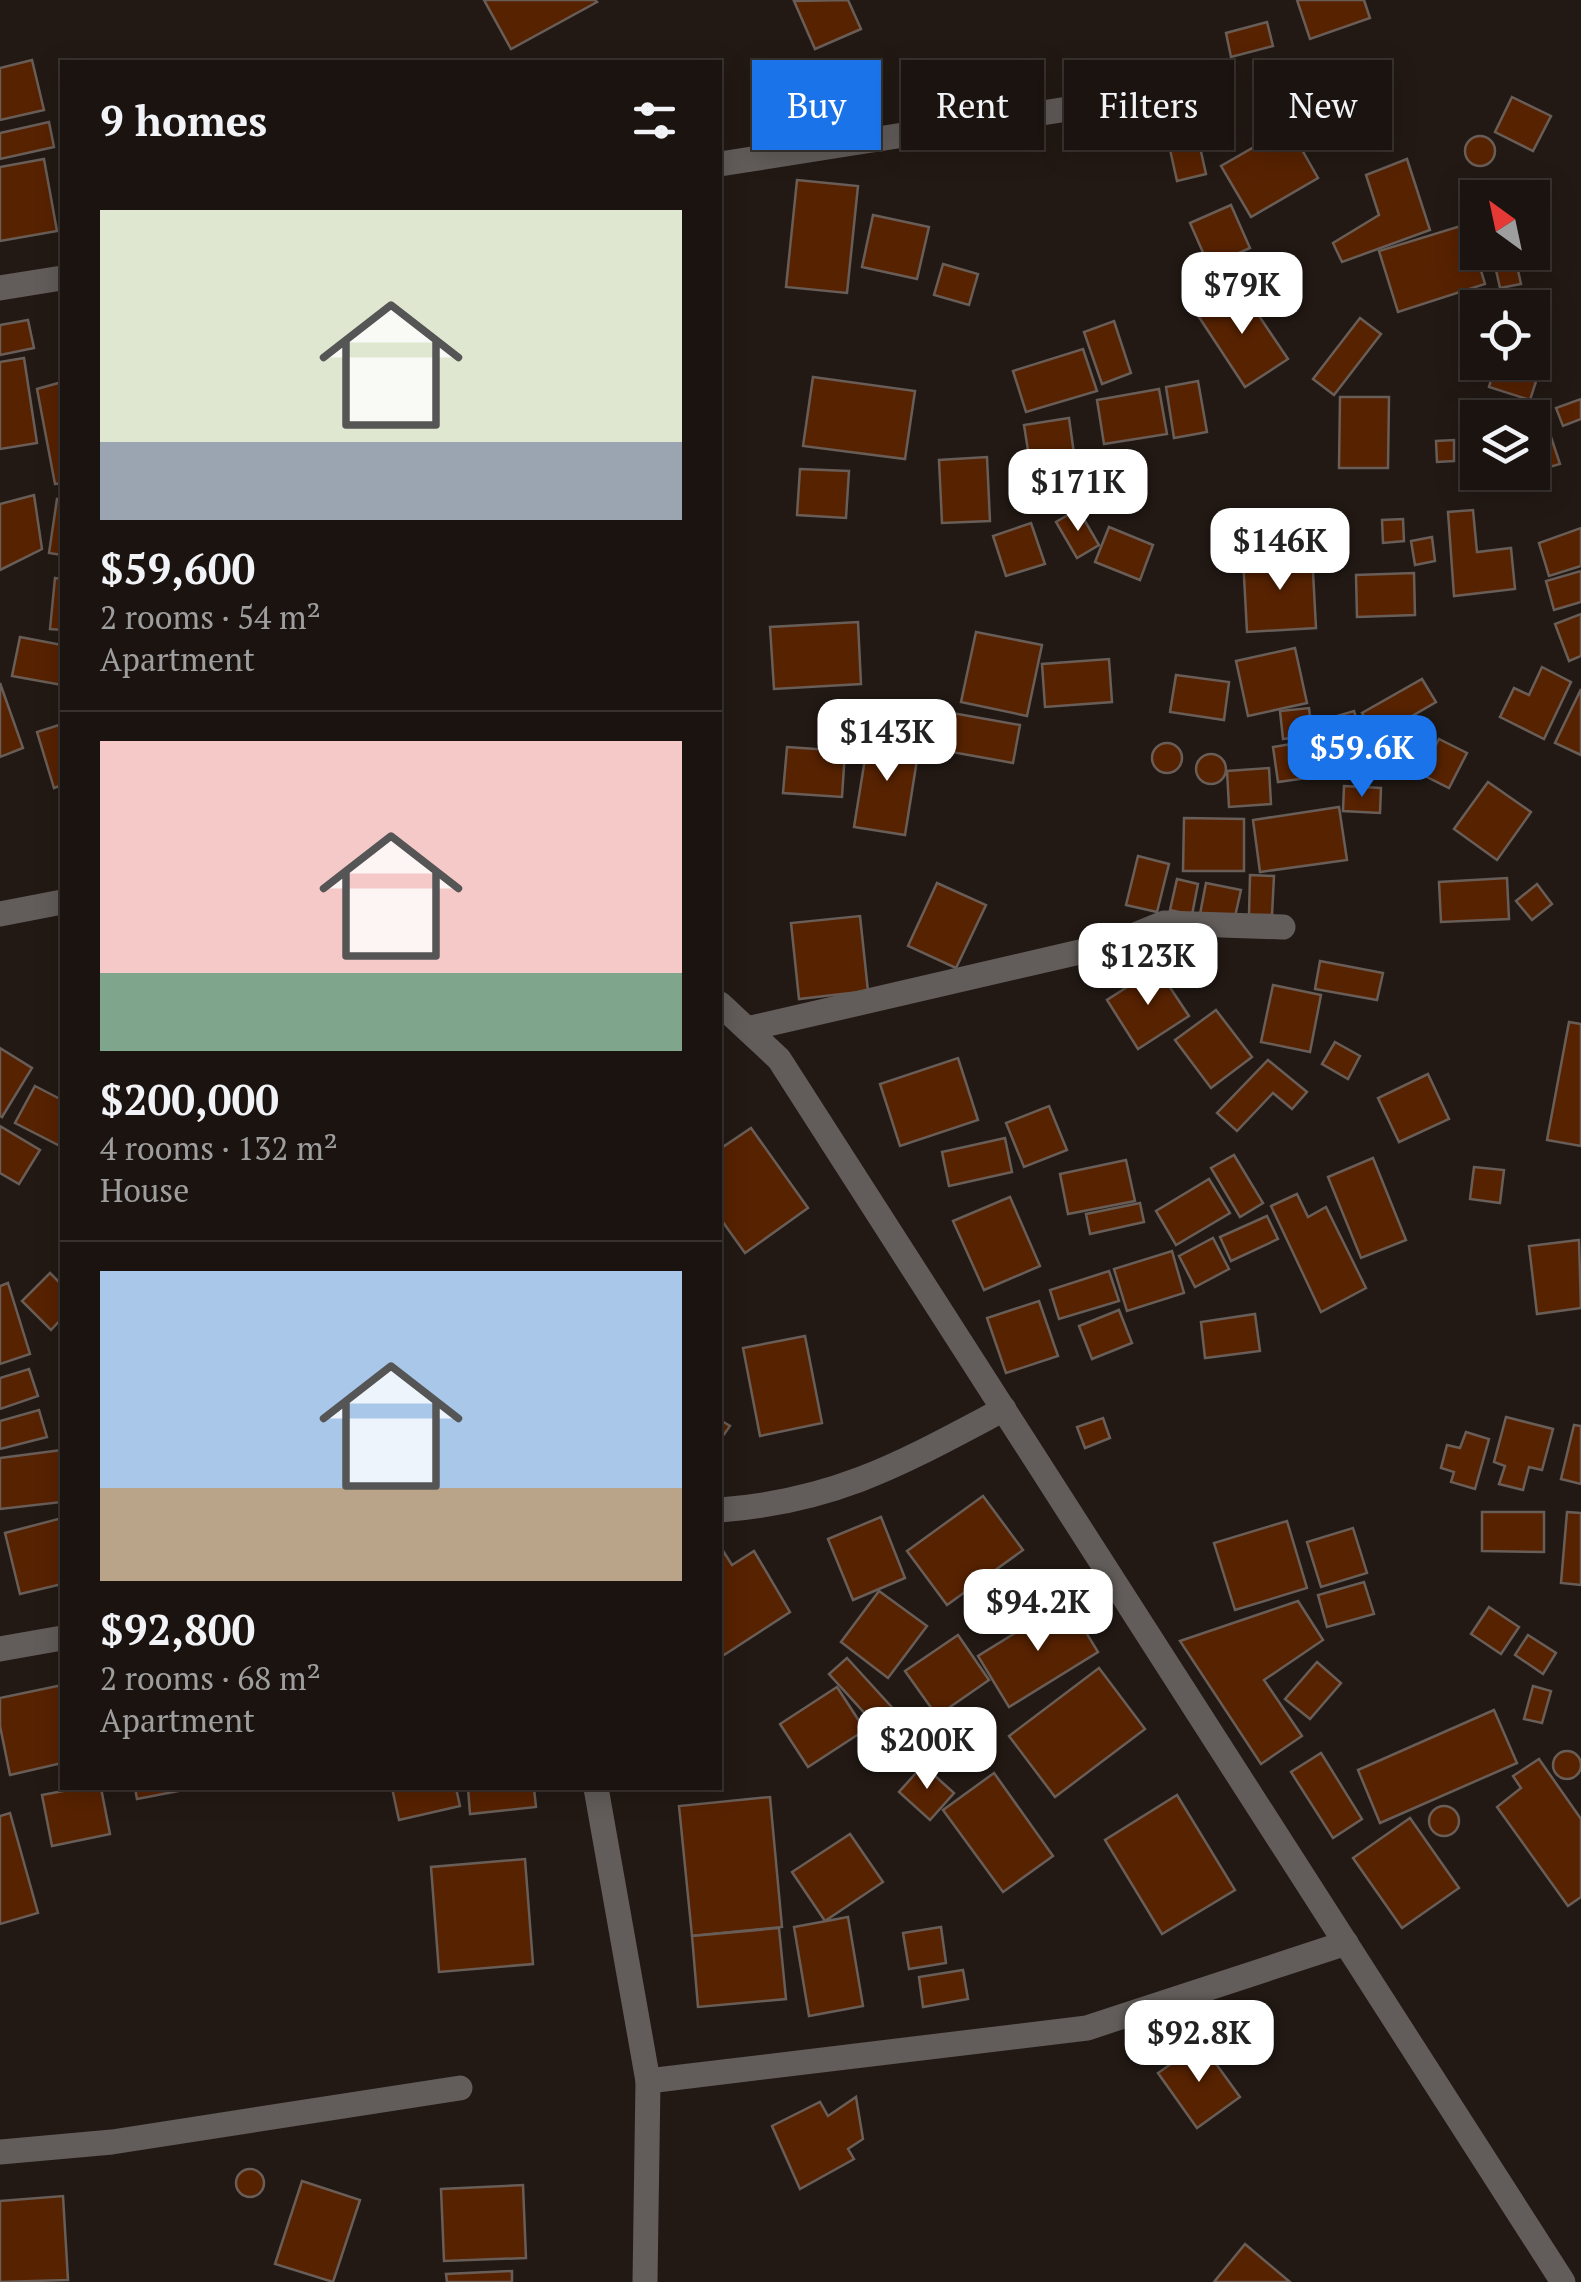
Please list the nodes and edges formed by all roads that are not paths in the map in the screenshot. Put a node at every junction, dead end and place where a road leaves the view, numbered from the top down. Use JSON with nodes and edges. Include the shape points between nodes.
{"nodes":[{"id":1,"x":1064,"y":110,"type":"edge"},
{"id":2,"x":722,"y":164,"type":"edge"},
{"id":3,"x":60,"y":278,"type":"edge"},
{"id":4,"x":0,"y":288,"type":"edge"},
{"id":5,"x":60,"y":902,"type":"edge"},
{"id":6,"x":0,"y":914,"type":"edge"},
{"id":7,"x":1282,"y":926,"type":"dead end"},
{"id":8,"x":722,"y":1006,"type":"edge"},
{"id":9,"x":747,"y":1029,"type":"junction"},
{"id":10,"x":1004,"y":1409,"type":"junction"},
{"id":11,"x":722,"y":1510,"type":"edge"},
{"id":12,"x":60,"y":1638,"type":"edge"},
{"id":13,"x":0,"y":1648,"type":"edge"},
{"id":14,"x":596,"y":1790,"type":"edge"},
{"id":15,"x":1346,"y":1944,"type":"junction"},
{"id":16,"x":648,"y":2081,"type":"junction"},
{"id":17,"x":460,"y":2088,"type":"dead end"},
{"id":18,"x":0,"y":2152,"type":"edge"},
{"id":19,"x":645,"y":2282,"type":"edge"},
{"id":20,"x":1563,"y":2282,"type":"edge"}],
"edges":[{"from":1,"to":2,"type":"street"},
{"from":3,"to":4,"type":"street"},
{"from":5,"to":6,"type":"street"},
{"from":7,"to":9,"type":"street","via":[[1164,923],[1110,945]]},
{"from":8,"to":9,"type":"street"},
{"from":9,"to":10,"type":"street","via":[[779,1059]]},
{"from":10,"to":11,"type":"street","via":[[877,1476],[780,1506]]},
{"from":10,"to":15,"type":"street"},
{"from":12,"to":13,"type":"street"},
{"from":14,"to":16,"type":"street"},
{"from":15,"to":16,"type":"street","via":[[1087,2028]]},
{"from":15,"to":20,"type":"street"},
{"from":16,"to":19,"type":"street"},
{"from":17,"to":18,"type":"street","via":[[112,2142]]}]}
